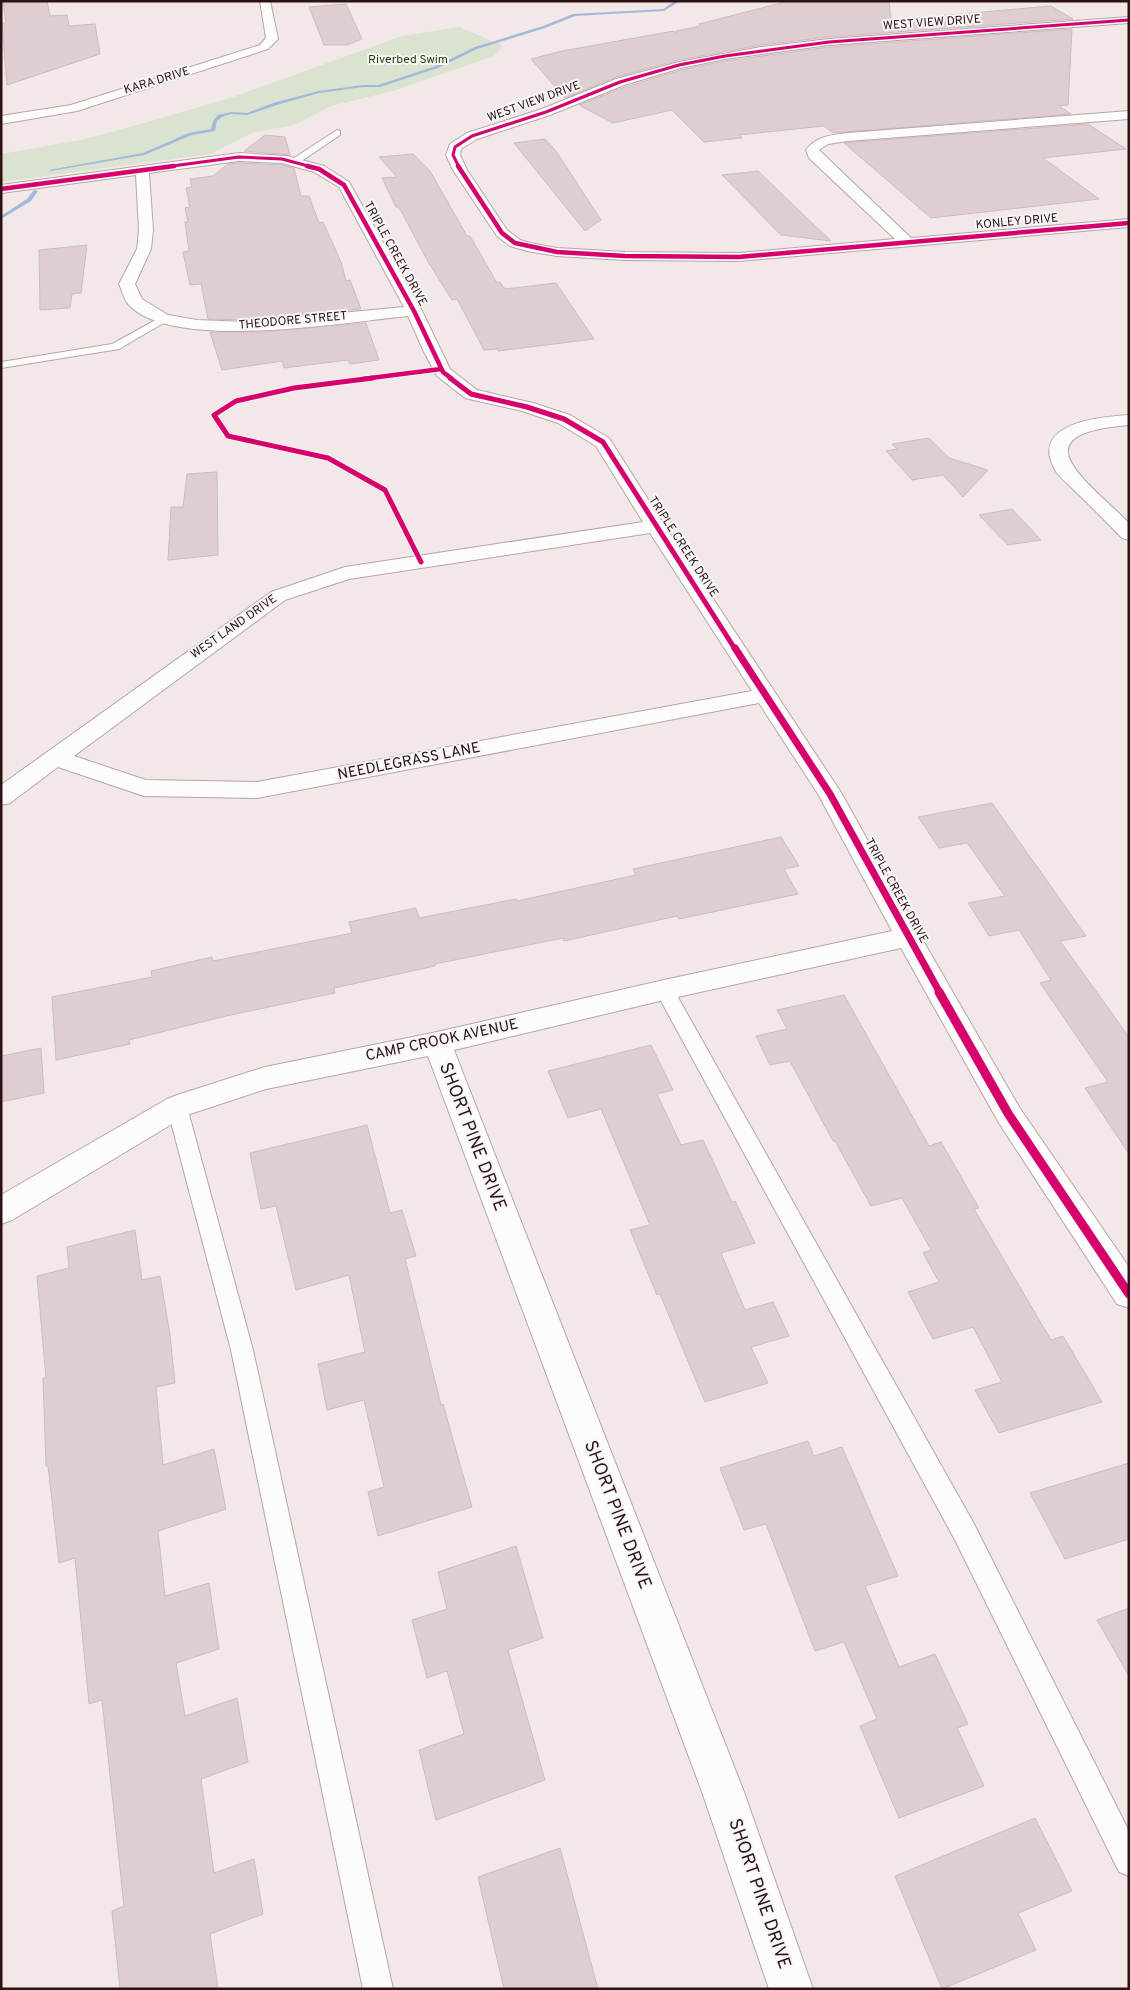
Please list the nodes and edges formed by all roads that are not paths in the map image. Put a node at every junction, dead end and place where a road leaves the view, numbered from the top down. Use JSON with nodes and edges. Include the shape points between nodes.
{"nodes":[{"id":1,"x":265,"y":1,"type":"edge"},
{"id":2,"x":1129,"y":20,"type":"edge"},
{"id":3,"x":1129,"y":115,"type":"edge"},
{"id":4,"x":1,"y":120,"type":"edge"},
{"id":5,"x":337,"y":133,"type":"dead end"},
{"id":6,"x":294,"y":162,"type":"junction"},
{"id":7,"x":142,"y":171,"type":"junction"},
{"id":8,"x":1,"y":189,"type":"edge"},
{"id":9,"x":1129,"y":223,"type":"edge"},
{"id":10,"x":908,"y":243,"type":"junction"},
{"id":11,"x":414,"y":311,"type":"junction"},
{"id":12,"x":163,"y":319,"type":"junction"},
{"id":13,"x":1,"y":365,"type":"edge"},
{"id":14,"x":1129,"y":420,"type":"edge"},
{"id":15,"x":655,"y":526,"type":"junction"},
{"id":16,"x":1129,"y":534,"type":"edge"},
{"id":17,"x":766,"y":695,"type":"junction"},
{"id":18,"x":54,"y":757,"type":"junction"},
{"id":19,"x":1,"y":797,"type":"edge"},
{"id":20,"x":908,"y":937,"type":"junction"},
{"id":21,"x":664,"y":990,"type":"junction"},
{"id":22,"x":437,"y":1043,"type":"junction"},
{"id":23,"x":177,"y":1107,"type":"junction"},
{"id":24,"x":1,"y":1211,"type":"edge"},
{"id":25,"x":1129,"y":1294,"type":"edge"},
{"id":26,"x":1129,"y":1862,"type":"edge"},
{"id":27,"x":378,"y":1989,"type":"edge"},
{"id":28,"x":791,"y":1989,"type":"edge"}],
"edges":[{"from":1,"to":4,"type":"street","name":"KARA DRIVE","via":[[272,39],[264,47],[73,108]]},
{"from":2,"to":10,"type":"street","name":"WEST VIEW DRIVE","via":[[829,42],[725,56],[620,82],[546,112],[472,136],[459,143],[453,155],[502,233],[515,243],[541,250],[616,256],[739,258]]},
{"from":3,"to":10,"type":"street","via":[[848,137],[815,146],[812,150],[814,155]]},
{"from":5,"to":6,"type":"lane"},
{"from":6,"to":7,"type":"street","name":"TRIPLE CREEK DRIVE","via":[[239,157]]},
{"from":6,"to":11,"type":"street","name":"TRIPLE CREEK DRIVE","via":[[319,169],[344,184]]},
{"from":7,"to":8,"type":"street","name":"TRIPLE CREEK DRIVE"},
{"from":7,"to":12,"type":"street","name":"THEODORE STREET","via":[[144,248],[127,284],[135,302]]},
{"from":9,"to":10,"type":"street","name":"KONLEY DRIVE"},
{"from":11,"to":12,"type":"street","name":"THEODORE STREET","via":[[247,327],[197,325]]},
{"from":11,"to":15,"type":"street","name":"TRIPLE CREEK DRIVE","via":[[443,372],[471,394],[527,407],[564,420],[603,442]]},
{"from":12,"to":13,"type":"lane","via":[[115,347]]},
{"from":14,"to":16,"type":"street","via":[[1080,428],[1068,433],[1056,449],[1064,469]]},
{"from":15,"to":17,"type":"street","name":"TRIPLE CREEK DRIVE"},
{"from":15,"to":18,"type":"street","name":"WEST LAND DRIVE","via":[[345,573],[278,596]]},
{"from":17,"to":18,"type":"street","name":"NEEDLEGRASS LANE","via":[[258,790],[144,788]]},
{"from":17,"to":20,"type":"street","name":"TRIPLE CREEK DRIVE","via":[[830,794]]},
{"from":18,"to":19,"type":"street","name":"WEST LAND DRIVE"},
{"from":20,"to":21,"type":"street","name":"CAMP CROOK AVENUE"},
{"from":20,"to":25,"type":"street","name":"TRIPLE CREEK DRIVE","via":[[1010,1115]]},
{"from":21,"to":22,"type":"street","name":"CAMP CROOK AVENUE"},
{"from":21,"to":26,"type":"lane","via":[[964,1531]]},
{"from":22,"to":23,"type":"street","name":"CAMP CROOK AVENUE","via":[[265,1078]]},
{"from":22,"to":28,"type":"street","name":"SHORT PINE DRIVE","via":[[723,1792]]},
{"from":23,"to":24,"type":"street","name":"CAMP CROOK AVENUE"},
{"from":23,"to":27,"type":"lane","via":[[242,1350]]}]}
